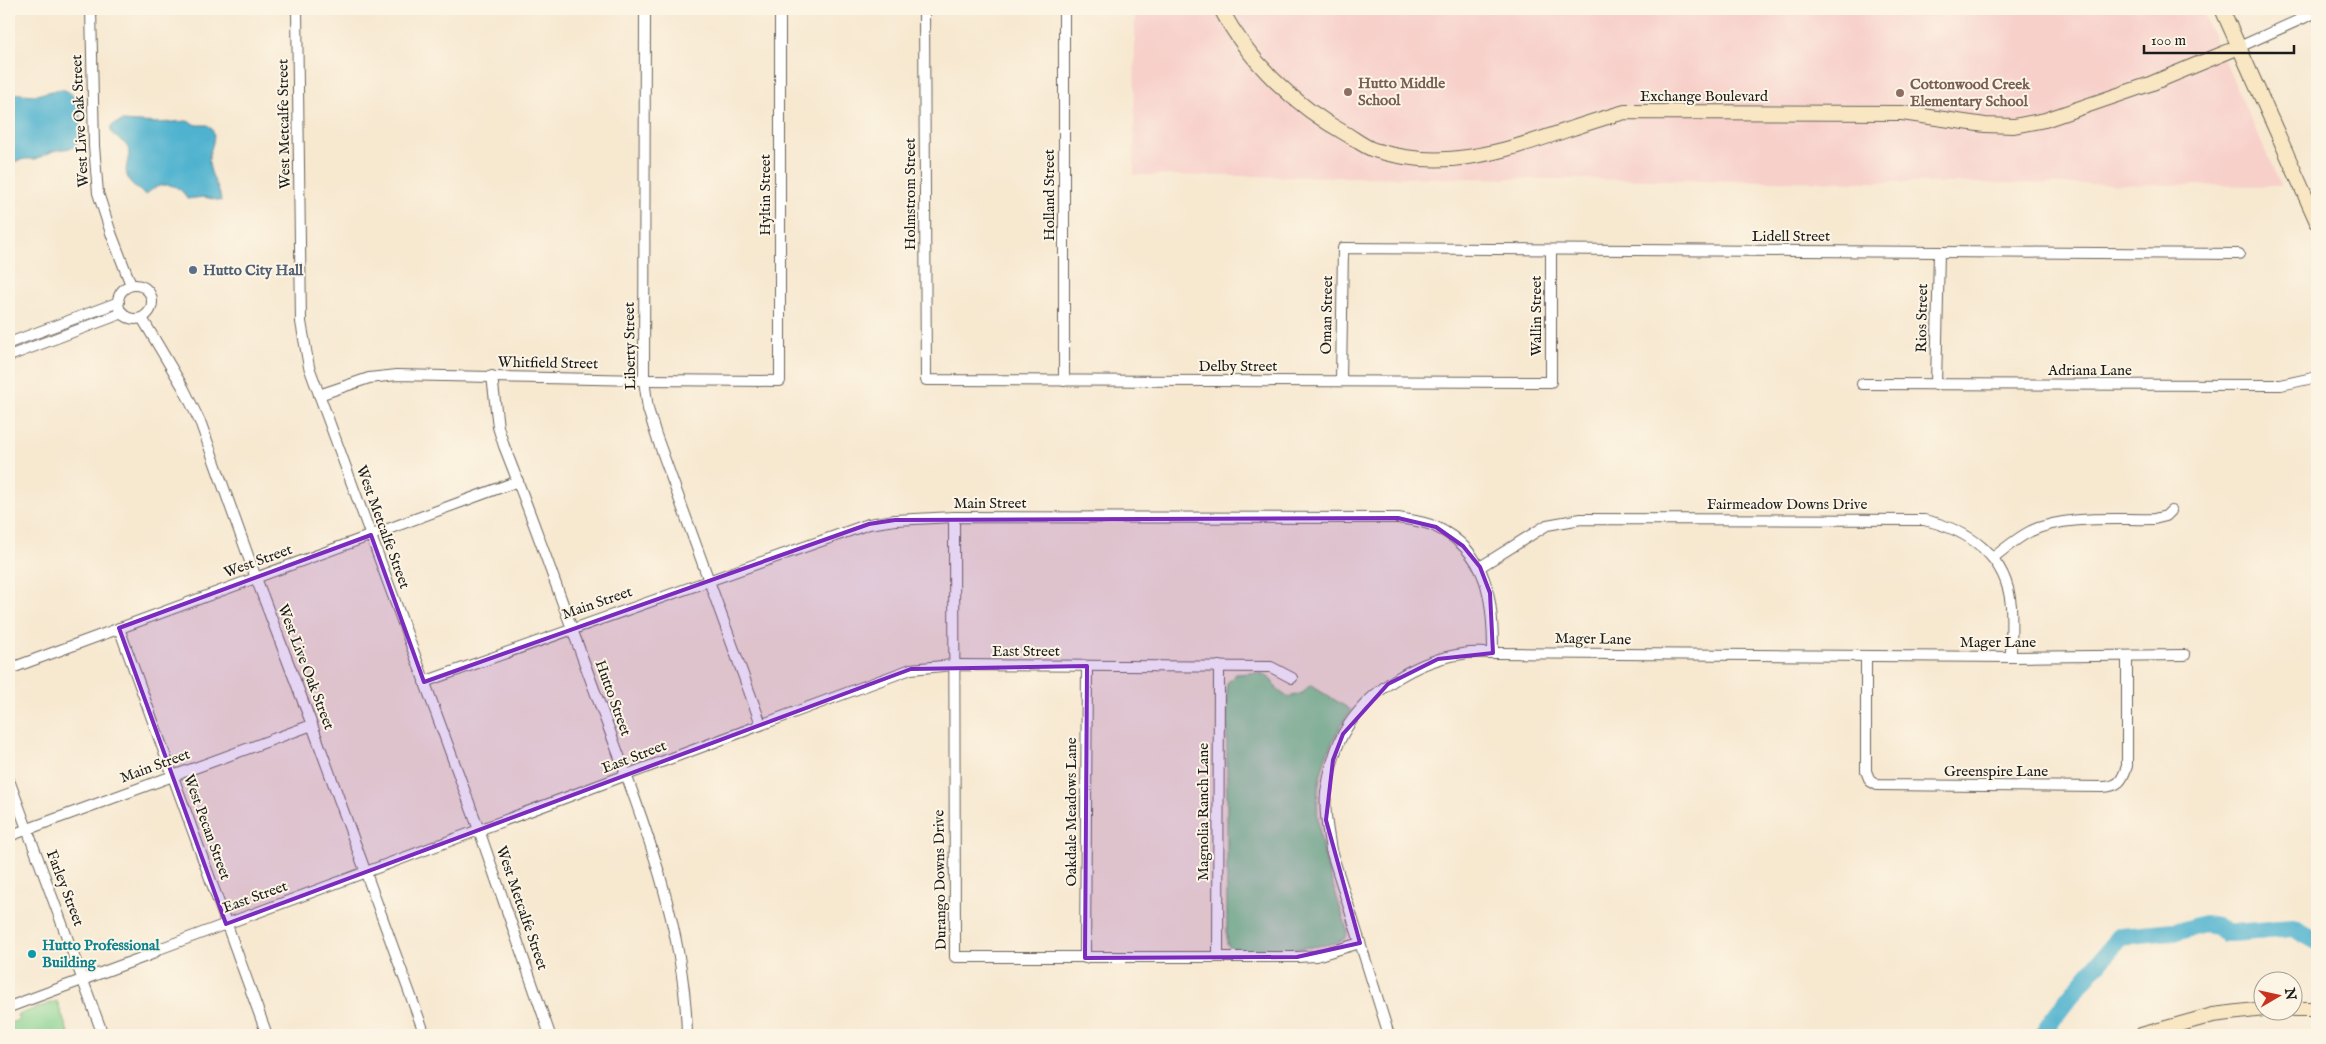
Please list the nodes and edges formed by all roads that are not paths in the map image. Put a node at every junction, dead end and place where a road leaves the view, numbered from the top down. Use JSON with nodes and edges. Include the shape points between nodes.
{"nodes":[{"id":1,"x":91,"y":9,"type":"edge"},
{"id":2,"x":297,"y":9,"type":"edge"},
{"id":3,"x":645,"y":9,"type":"edge"},
{"id":4,"x":780,"y":9,"type":"edge"},
{"id":5,"x":924,"y":9,"type":"edge"},
{"id":6,"x":1064,"y":9,"type":"edge"},
{"id":7,"x":1220,"y":9,"type":"edge"},
{"id":8,"x":2222,"y":9,"type":"edge"},
{"id":9,"x":2317,"y":12,"type":"edge"},
{"id":10,"x":2239,"y":47,"type":"junction"},
{"id":11,"x":2317,"y":222,"type":"edge"},
{"id":12,"x":1343,"y":248,"type":"joint"},
{"id":13,"x":1551,"y":250,"type":"junction"},
{"id":14,"x":1939,"y":252,"type":"junction"},
{"id":15,"x":2239,"y":254,"type":"dead end"},
{"id":16,"x":131,"y":286,"type":"junction"},
{"id":17,"x":119,"y":302,"type":"junction"},
{"id":18,"x":122,"y":313,"type":"junction"},
{"id":19,"x":142,"y":318,"type":"junction"},
{"id":20,"x":10,"y":342,"type":"edge"},
{"id":21,"x":12,"y":354,"type":"edge"},
{"id":22,"x":492,"y":376,"type":"junction"},
{"id":23,"x":2317,"y":378,"type":"edge"},
{"id":24,"x":644,"y":380,"type":"junction"},
{"id":25,"x":926,"y":380,"type":"joint"},
{"id":26,"x":780,"y":381,"type":"joint"},
{"id":27,"x":1064,"y":381,"type":"junction"},
{"id":28,"x":1341,"y":381,"type":"junction"},
{"id":29,"x":1551,"y":382,"type":"joint"},
{"id":30,"x":1862,"y":384,"type":"dead end"},
{"id":31,"x":1936,"y":385,"type":"junction"},
{"id":32,"x":318,"y":395,"type":"junction"},
{"id":33,"x":518,"y":481,"type":"junction"},
{"id":34,"x":2172,"y":511,"type":"dead end"},
{"id":35,"x":954,"y":518,"type":"junction"},
{"id":36,"x":371,"y":535,"type":"junction"},
{"id":37,"x":1993,"y":558,"type":"junction"},
{"id":38,"x":1480,"y":567,"type":"junction"},
{"id":39,"x":256,"y":578,"type":"junction"},
{"id":40,"x":710,"y":580,"type":"junction"},
{"id":41,"x":119,"y":628,"type":"junction"},
{"id":42,"x":572,"y":628,"type":"junction"},
{"id":43,"x":1493,"y":653,"type":"junction"},
{"id":44,"x":2185,"y":655,"type":"dead end"},
{"id":45,"x":1866,"y":656,"type":"junction"},
{"id":46,"x":2127,"y":656,"type":"junction"},
{"id":47,"x":2011,"y":657,"type":"junction"},
{"id":48,"x":953,"y":665,"type":"junction"},
{"id":49,"x":1087,"y":666,"type":"junction"},
{"id":50,"x":1219,"y":666,"type":"junction"},
{"id":51,"x":9,"y":669,"type":"edge"},
{"id":52,"x":1292,"y":678,"type":"dead end"},
{"id":53,"x":424,"y":682,"type":"junction"},
{"id":54,"x":761,"y":724,"type":"junction"},
{"id":55,"x":312,"y":725,"type":"junction"},
{"id":56,"x":172,"y":776,"type":"junction"},
{"id":57,"x":626,"y":776,"type":"junction"},
{"id":58,"x":9,"y":780,"type":"edge"},
{"id":59,"x":27,"y":829,"type":"junction"},
{"id":60,"x":479,"y":830,"type":"junction"},
{"id":61,"x":9,"y":836,"type":"edge"},
{"id":62,"x":366,"y":872,"type":"junction"},
{"id":63,"x":226,"y":924,"type":"junction"},
{"id":64,"x":1360,"y":944,"type":"junction"},
{"id":65,"x":1218,"y":957,"type":"junction"},
{"id":66,"x":1085,"y":958,"type":"junction"},
{"id":67,"x":84,"y":980,"type":"junction"},
{"id":68,"x":9,"y":1007,"type":"edge"},
{"id":69,"x":2304,"y":1009,"type":"edge"},
{"id":70,"x":2317,"y":1009,"type":"edge"},
{"id":71,"x":2254,"y":1010,"type":"edge"},
{"id":72,"x":103,"y":1035,"type":"edge"},
{"id":73,"x":267,"y":1035,"type":"edge"},
{"id":74,"x":425,"y":1035,"type":"edge"},
{"id":75,"x":550,"y":1035,"type":"edge"},
{"id":76,"x":687,"y":1035,"type":"edge"},
{"id":77,"x":1389,"y":1035,"type":"edge"},
{"id":78,"x":2141,"y":1035,"type":"edge"}],
"edges":[{"from":1,"to":16,"type":"street","name":"West Live Oak Street","via":[[98,193]]},
{"from":2,"to":32,"type":"street","name":"West Metcalfe Street","via":[[301,322],[305,352]]},
{"from":3,"to":24,"type":"street","name":"Liberty Street"},
{"from":4,"to":26,"type":"street","name":"Hyltin Street"},
{"from":5,"to":25,"type":"street","name":"Holmstrom Street"},
{"from":6,"to":27,"type":"street","name":"Holland Street"},
{"from":7,"to":10,"type":"street","name":"Exchange Boulevard","via":[[1235,36],[1266,73],[1304,106],[1373,149],[1427,160],[1466,158],[1511,149],[1625,112],[1902,113],[2014,126],[2045,120],[2150,84]]},
{"from":8,"to":10,"type":"street"},
{"from":9,"to":10,"type":"street"},
{"from":10,"to":11,"type":"street"},
{"from":12,"to":13,"type":"street","name":"Lidell Street"},
{"from":12,"to":28,"type":"street","name":"Oman Street"},
{"from":13,"to":14,"type":"street","name":"Lidell Street"},
{"from":13,"to":29,"type":"street","name":"Wallin Street"},
{"from":14,"to":15,"type":"street","name":"Lidell Street"},
{"from":14,"to":31,"type":"street","name":"Rios Street"},
{"from":16,"to":17,"type":"street","via":[[122,292]]},
{"from":16,"to":19,"type":"street","via":[[142,286],[150,294],[152,305]]},
{"from":17,"to":18,"type":"street"},
{"from":17,"to":20,"type":"street"},
{"from":18,"to":19,"type":"street","via":[[131,318]]},
{"from":18,"to":21,"type":"street"},
{"from":19,"to":39,"type":"street","name":"West Live Oak Street","via":[[197,416]]},
{"from":20,"to":21,"type":"street"},
{"from":22,"to":24,"type":"street","name":"Whitfield Street"},
{"from":22,"to":32,"type":"street","name":"Whitfield Street","via":[[397,374],[369,378]]},
{"from":22,"to":33,"type":"street","name":"Hutto Street","via":[[498,427]]},
{"from":23,"to":31,"type":"street","name":"Adriana Lane","via":[[2281,385]]},
{"from":24,"to":26,"type":"street","name":"Whitfield Street"},
{"from":24,"to":40,"type":"street","name":"Liberty Street","via":[[656,435]]},
{"from":25,"to":27,"type":"street","name":"Delby Street"},
{"from":27,"to":28,"type":"street","name":"Delby Street"},
{"from":28,"to":29,"type":"street","name":"Delby Street"},
{"from":30,"to":31,"type":"street","name":"Adriana Lane"},
{"from":32,"to":36,"type":"street","name":"West Metcalfe Street"},
{"from":33,"to":36,"type":"street","name":"West Street"},
{"from":33,"to":42,"type":"street","name":"Hutto Street"},
{"from":34,"to":37,"type":"street","via":[[2154,519],[2052,524],[2032,530]]},
{"from":35,"to":38,"type":"street","name":"Main Street","via":[[1398,518],[1436,527],[1463,546]]},
{"from":35,"to":40,"type":"street","name":"Main Street","via":[[869,524]]},
{"from":35,"to":48,"type":"street","name":"Durango Downs Drive"},
{"from":36,"to":39,"type":"street","name":"West Street"},
{"from":36,"to":53,"type":"street","name":"West Metcalfe Street"},
{"from":37,"to":38,"type":"street","name":"Fairmeadow Downs Drive","via":[[1976,541],[1958,530],[1924,520],[1612,518],[1546,525]]},
{"from":37,"to":47,"type":"street","name":"Fairmeadow Downs Drive","via":[[2000,569],[2011,605]]},
{"from":38,"to":43,"type":"street","name":"Main Street","via":[[1490,593]]},
{"from":39,"to":41,"type":"street","name":"West Street"},
{"from":39,"to":55,"type":"street","name":"West Live Oak Street"},
{"from":40,"to":42,"type":"street","name":"Main Street"},
{"from":40,"to":54,"type":"street","name":"Liberty Street"},
{"from":41,"to":51,"type":"street","name":"West Street"},
{"from":41,"to":56,"type":"street","name":"West Pecan Street"},
{"from":42,"to":53,"type":"street","name":"Main Street"},
{"from":42,"to":57,"type":"street","name":"Hutto Street"},
{"from":43,"to":45,"type":"street","name":"Mager Lane"},
{"from":43,"to":64,"type":"street","name":"Mager Lane","via":[[1463,653],[1414,669],[1388,684],[1343,734],[1333,760],[1326,794],[1326,820],[1331,850]]},
{"from":44,"to":46,"type":"street","name":"Mager Lane"},
{"from":45,"to":46,"type":"street","name":"Greenspire Lane","via":[[1866,771],[1870,781],[1877,786],[2103,787],[2116,786],[2123,779],[2127,766]]},
{"from":45,"to":47,"type":"street","name":"Mager Lane"},
{"from":46,"to":47,"type":"street","name":"Mager Lane"},
{"from":48,"to":49,"type":"street","name":"East Street"},
{"from":48,"to":54,"type":"street","name":"East Street","via":[[911,669]]},
{"from":48,"to":66,"type":"street","name":"Durango Downs Drive","via":[[955,957]]},
{"from":49,"to":50,"type":"street","name":"East Street"},
{"from":49,"to":66,"type":"street","name":"Oakdale Meadows Lane"},
{"from":50,"to":52,"type":"street","name":"East Street","via":[[1271,667]]},
{"from":50,"to":65,"type":"street","name":"Magnolia Ranch Lane"},
{"from":53,"to":60,"type":"street","name":"West Metcalfe Street"},
{"from":54,"to":57,"type":"street","name":"East Street"},
{"from":55,"to":56,"type":"street","name":"Main Street"},
{"from":55,"to":62,"type":"street","name":"West Live Oak Street"},
{"from":56,"to":59,"type":"street","name":"Main Street"},
{"from":56,"to":63,"type":"street","name":"West Pecan Street"},
{"from":57,"to":60,"type":"street","name":"East Street"},
{"from":57,"to":76,"type":"street","name":"Hutto Street","via":[[676,938]]},
{"from":58,"to":59,"type":"street","name":"Farley Street"},
{"from":59,"to":61,"type":"street","name":"Main Street"},
{"from":59,"to":67,"type":"street","name":"Farley Street"},
{"from":60,"to":62,"type":"street","name":"East Street"},
{"from":60,"to":75,"type":"street","name":"West Metcalfe Street"},
{"from":62,"to":63,"type":"street","name":"East Street"},
{"from":62,"to":74,"type":"street","name":"West Live Oak Street"},
{"from":63,"to":67,"type":"street","name":"East Street"},
{"from":63,"to":73,"type":"street","name":"West Pecan Street"},
{"from":64,"to":65,"type":"street","name":"Durango Downs Drive","via":[[1316,956]]},
{"from":64,"to":77,"type":"street","name":"Mager Lane"},
{"from":65,"to":66,"type":"street","name":"Durango Downs Drive"},
{"from":67,"to":68,"type":"street","name":"East Street"},
{"from":67,"to":72,"type":"street","name":"Farley Street"},
{"from":69,"to":70,"type":"street"},
{"from":71,"to":78,"type":"street","via":[[2213,1015]]}]}
